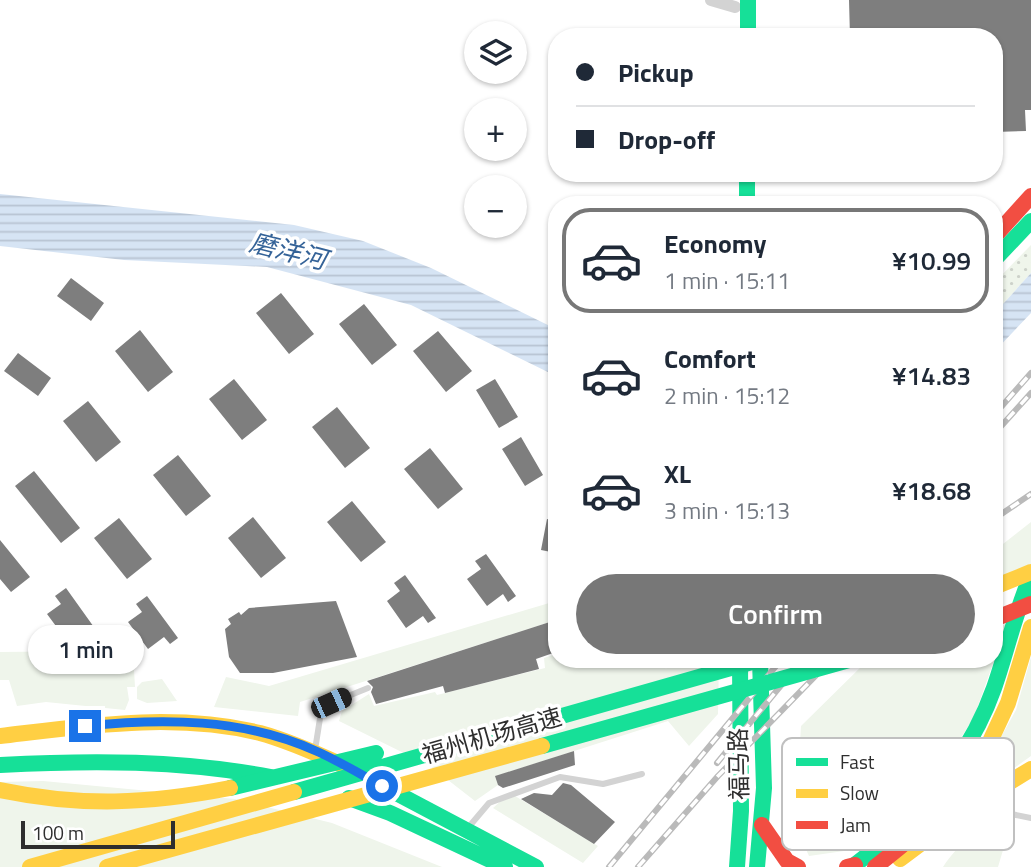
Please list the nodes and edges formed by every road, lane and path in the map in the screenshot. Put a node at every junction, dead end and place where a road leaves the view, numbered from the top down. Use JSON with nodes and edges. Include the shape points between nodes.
{"nodes":[{"id":1,"x":711,"y":0,"type":"edge"},
{"id":2,"x":739,"y":2,"type":"edge"},
{"id":3,"x":735,"y":28,"type":"edge"},
{"id":4,"x":746,"y":28,"type":"edge"},
{"id":5,"x":1031,"y":196,"type":"edge"},
{"id":6,"x":1031,"y":221,"type":"edge"},
{"id":7,"x":1003,"y":227,"type":"edge"},
{"id":8,"x":1003,"y":251,"type":"edge"},
{"id":9,"x":1031,"y":574,"type":"edge"},
{"id":10,"x":1003,"y":584,"type":"edge"},
{"id":11,"x":1031,"y":604,"type":"edge"},
{"id":12,"x":1003,"y":615,"type":"edge"},
{"id":13,"x":1031,"y":627,"type":"edge"},
{"id":14,"x":1003,"y":652,"type":"edge"},
{"id":15,"x":733,"y":668,"type":"edge"},
{"id":16,"x":740,"y":668,"type":"edge"},
{"id":17,"x":760,"y":668,"type":"edge"},
{"id":18,"x":820,"y":668,"type":"edge"},
{"id":19,"x":999,"y":668,"type":"edge"},
{"id":20,"x":368,"y":688,"type":"dead end"},
{"id":21,"x":527,"y":724,"type":"junction"},
{"id":22,"x":0,"y":736,"type":"edge"},
{"id":23,"x":972,"y":738,"type":"edge"},
{"id":24,"x":994,"y":738,"type":"edge"},
{"id":25,"x":315,"y":750,"type":"junction"},
{"id":26,"x":0,"y":765,"type":"edge"},
{"id":27,"x":1031,"y":769,"type":"edge"},
{"id":28,"x":642,"y":774,"type":"dead end"},
{"id":29,"x":1014,"y":779,"type":"edge"},
{"id":30,"x":0,"y":790,"type":"edge"},
{"id":31,"x":0,"y":797,"type":"edge"},
{"id":32,"x":48,"y":799,"type":"junction"},
{"id":33,"x":762,"y":825,"type":"junction"},
{"id":34,"x":466,"y":831,"type":"junction"},
{"id":35,"x":739,"y":844,"type":"junction"},
{"id":36,"x":871,"y":850,"type":"edge"},
{"id":37,"x":896,"y":850,"type":"edge"},
{"id":38,"x":912,"y":850,"type":"edge"},
{"id":39,"x":113,"y":865,"type":"edge"},
{"id":40,"x":852,"y":866,"type":"edge"},
{"id":41,"x":30,"y":867,"type":"edge"},
{"id":42,"x":505,"y":867,"type":"edge"},
{"id":43,"x":536,"y":867,"type":"edge"},
{"id":44,"x":728,"y":867,"type":"edge"},
{"id":45,"x":737,"y":867,"type":"edge"},
{"id":46,"x":757,"y":867,"type":"edge"},
{"id":47,"x":797,"y":867,"type":"edge"},
{"id":48,"x":875,"y":867,"type":"edge"},
{"id":49,"x":889,"y":867,"type":"edge"}],
"edges":[{"from":1,"to":2,"type":"street"},
{"from":2,"to":3,"type":"main road"},
{"from":2,"to":4,"type":"main road"},
{"from":5,"to":7,"type":"main road"},
{"from":6,"to":8,"type":"main road"},
{"from":9,"to":10,"type":"main road"},
{"from":9,"to":14,"type":"main road"},
{"from":11,"to":12,"type":"main road","bridge":true},
{"from":13,"to":24,"type":"main road","via":[[1013,696]]},
{"from":15,"to":21,"type":"main road","name":"福州机场高速","bridge":true},
{"from":16,"to":35,"type":"main road","name":"福马路"},
{"from":17,"to":33,"type":"main road","name":"福马路"},
{"from":18,"to":39,"type":"main road","name":"福州机场高速","bridge":true},
{"from":19,"to":23,"type":"main road"},
{"from":20,"to":25,"type":"lane","via":[[321,712]]},
{"from":21,"to":32,"type":"main road","bridge":true,"via":[[438,738],[188,798],[134,806]]},
{"from":21,"to":41,"type":"main road","name":"福州机场高速","bridge":true},
{"from":22,"to":25,"type":"main road","via":[[109,724],[194,721],[257,730]]},
{"from":25,"to":34,"type":"main road"},
{"from":26,"to":42,"type":"main road","via":[[154,760],[251,773],[328,790],[390,813]]},
{"from":27,"to":29,"type":"main road"},
{"from":28,"to":34,"type":"lane","via":[[603,784],[560,777],[489,803]]},
{"from":30,"to":32,"type":"main road","bridge":true},
{"from":31,"to":32,"type":"main road","bridge":true},
{"from":33,"to":46,"type":"main road","name":"福马路"},
{"from":33,"to":47,"type":"main road","via":[[787,862]]},
{"from":34,"to":43,"type":"main road"},
{"from":35,"to":44,"type":"main road"},
{"from":35,"to":45,"type":"main road","name":"福马路"},
{"from":36,"to":40,"type":"main road"},
{"from":37,"to":48,"type":"main road"},
{"from":38,"to":49,"type":"main road"}]}
